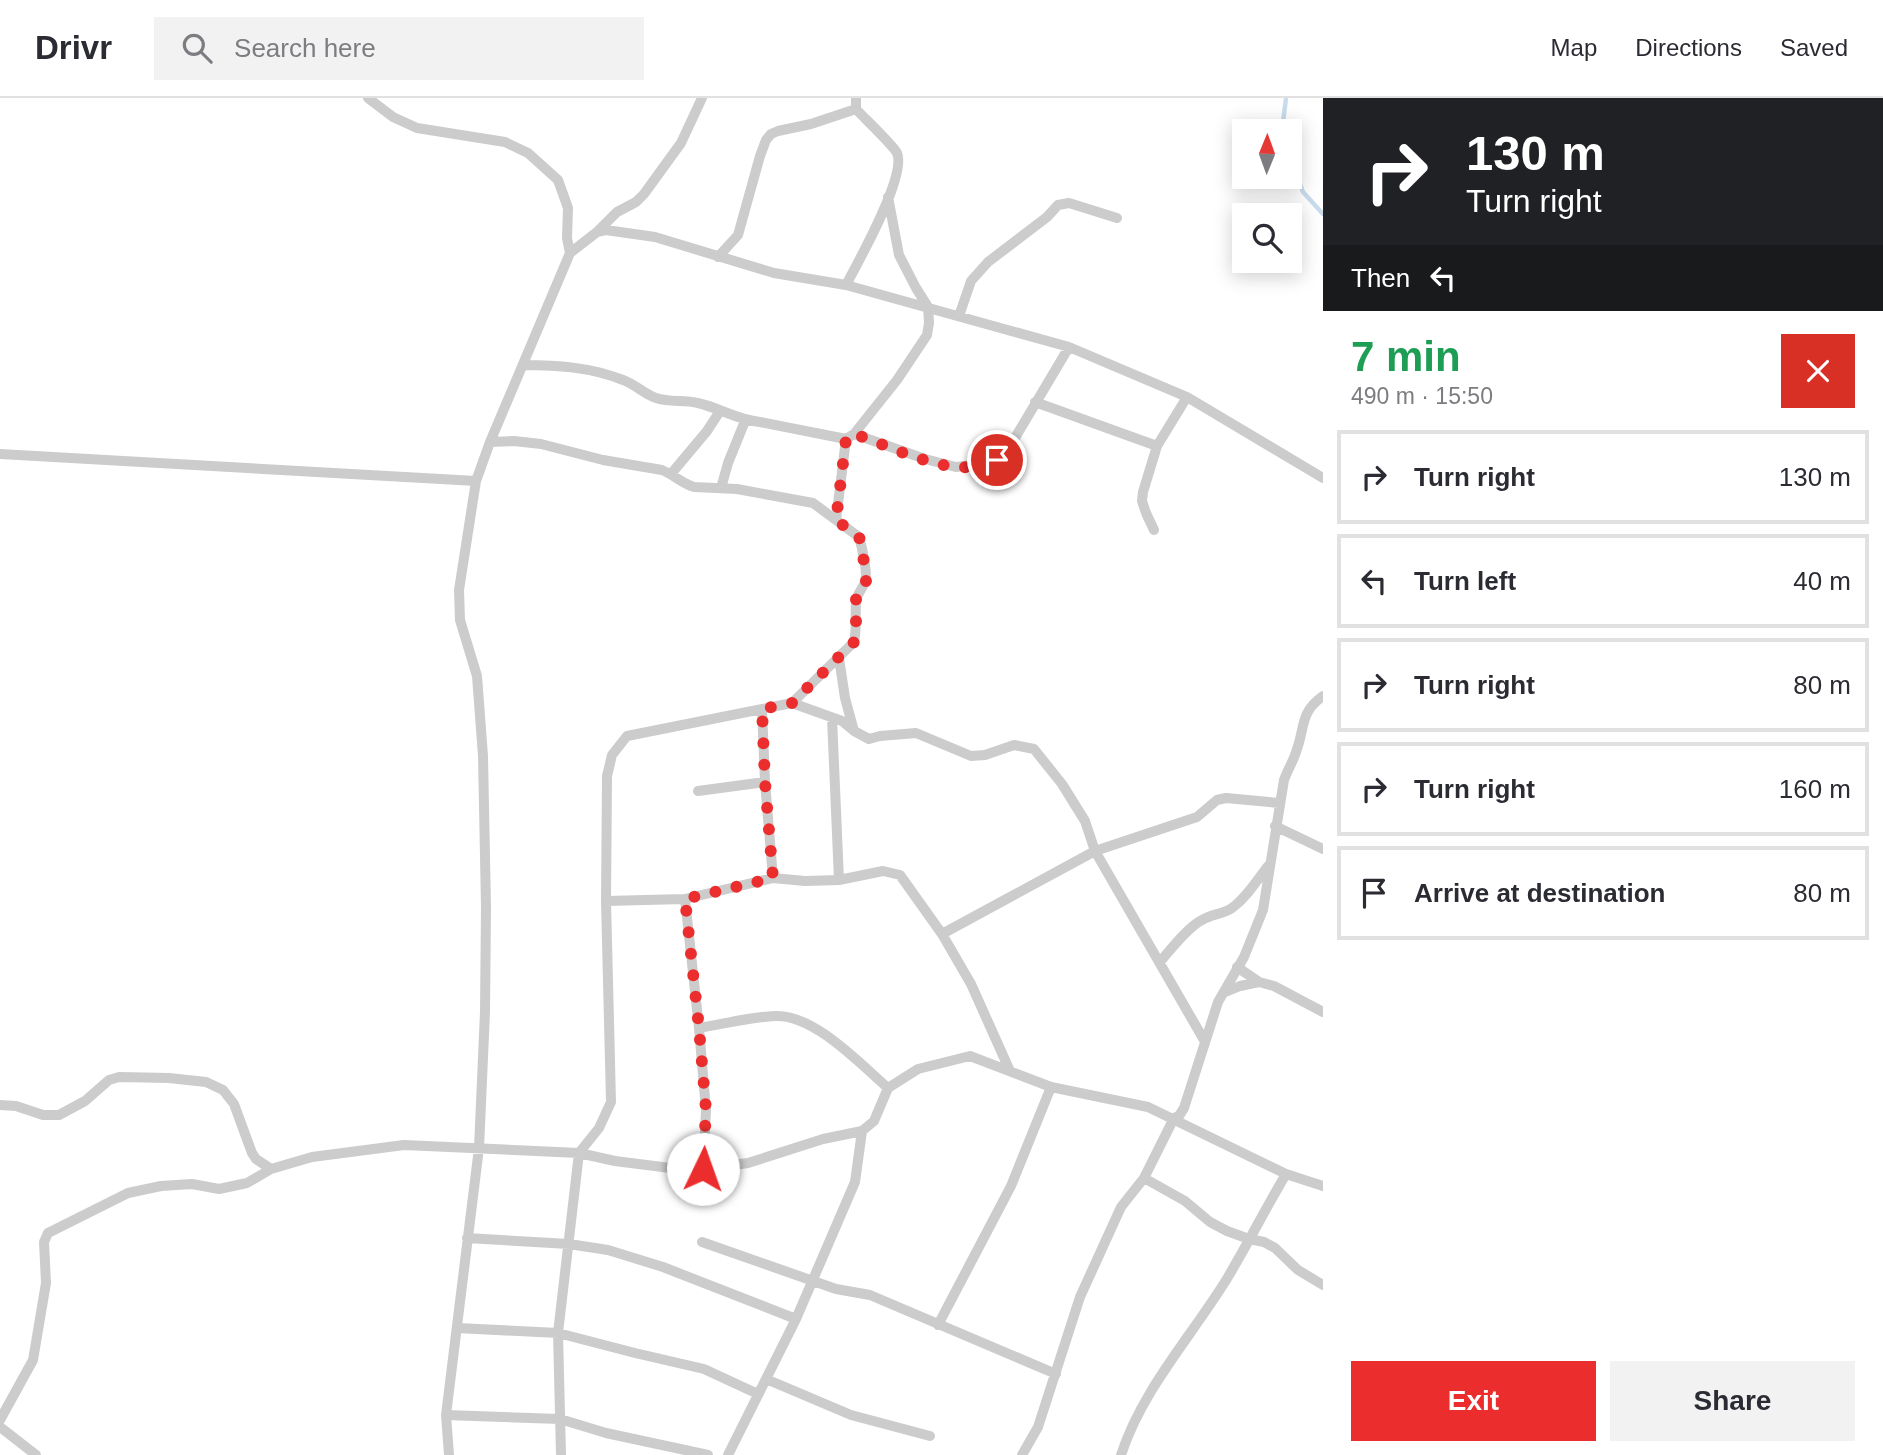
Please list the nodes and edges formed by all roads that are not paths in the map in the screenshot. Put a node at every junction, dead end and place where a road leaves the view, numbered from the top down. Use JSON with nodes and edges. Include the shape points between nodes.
{"nodes":[{"id":1,"x":368,"y":98,"type":"edge"},
{"id":2,"x":702,"y":98,"type":"edge"},
{"id":3,"x":856,"y":104,"type":"edge"},
{"id":4,"x":888,"y":197,"type":"junction"},
{"id":5,"x":1118,"y":218,"type":"dead end"},
{"id":6,"x":597,"y":232,"type":"junction"},
{"id":7,"x":570,"y":254,"type":"junction"},
{"id":8,"x":718,"y":257,"type":"junction"},
{"id":9,"x":846,"y":285,"type":"junction"},
{"id":10,"x":928,"y":307,"type":"junction"},
{"id":11,"x":958,"y":316,"type":"junction"},
{"id":12,"x":1069,"y":347,"type":"junction"},
{"id":13,"x":523,"y":365,"type":"junction"},
{"id":14,"x":1186,"y":397,"type":"junction"},
{"id":15,"x":1035,"y":402,"type":"junction"},
{"id":16,"x":720,"y":411,"type":"junction"},
{"id":17,"x":745,"y":421,"type":"junction"},
{"id":18,"x":850,"y":436,"type":"junction"},
{"id":19,"x":490,"y":442,"type":"junction"},
{"id":20,"x":1157,"y":446,"type":"junction"},
{"id":21,"x":0,"y":454,"type":"edge"},
{"id":22,"x":671,"y":474,"type":"junction"},
{"id":23,"x":1323,"y":478,"type":"edge"},
{"id":24,"x":476,"y":481,"type":"junction"},
{"id":25,"x":721,"y":488,"type":"junction"},
{"id":26,"x":836,"y":520,"type":"junction"},
{"id":27,"x":1154,"y":530,"type":"dead end"},
{"id":28,"x":839,"y":658,"type":"junction"},
{"id":29,"x":1323,"y":696,"type":"edge"},
{"id":30,"x":792,"y":703,"type":"junction"},
{"id":31,"x":762,"y":709,"type":"junction"},
{"id":32,"x":832,"y":718,"type":"junction"},
{"id":33,"x":854,"y":731,"type":"junction"},
{"id":34,"x":765,"y":782,"type":"junction"},
{"id":35,"x":698,"y":791,"type":"dead end"},
{"id":36,"x":1279,"y":803,"type":"junction"},
{"id":37,"x":1275,"y":826,"type":"junction"},
{"id":38,"x":1323,"y":849,"type":"edge"},
{"id":39,"x":1095,"y":851,"type":"junction"},
{"id":40,"x":1269,"y":864,"type":"junction"},
{"id":41,"x":773,"y":878,"type":"junction"},
{"id":42,"x":839,"y":880,"type":"junction"},
{"id":43,"x":685,"y":899,"type":"junction"},
{"id":44,"x":1241,"y":900,"type":"junction"},
{"id":45,"x":606,"y":901,"type":"junction"},
{"id":46,"x":1264,"y":901,"type":"junction"},
{"id":47,"x":942,"y":934,"type":"junction"},
{"id":48,"x":1160,"y":962,"type":"junction"},
{"id":49,"x":1237,"y":967,"type":"junction"},
{"id":50,"x":1259,"y":982,"type":"junction"},
{"id":51,"x":1223,"y":993,"type":"junction"},
{"id":52,"x":1323,"y":1012,"type":"edge"},
{"id":53,"x":699,"y":1028,"type":"junction"},
{"id":54,"x":1204,"y":1040,"type":"junction"},
{"id":55,"x":1010,"y":1071,"type":"junction"},
{"id":56,"x":1051,"y":1087,"type":"junction"},
{"id":57,"x":888,"y":1088,"type":"junction"},
{"id":58,"x":0,"y":1105,"type":"edge"},
{"id":59,"x":1174,"y":1118,"type":"junction"},
{"id":60,"x":862,"y":1131,"type":"junction"},
{"id":61,"x":479,"y":1148,"type":"junction"},
{"id":62,"x":579,"y":1153,"type":"junction"},
{"id":63,"x":271,"y":1169,"type":"junction"},
{"id":64,"x":703,"y":1169,"type":"junction"},
{"id":65,"x":1286,"y":1174,"type":"junction"},
{"id":66,"x":1144,"y":1178,"type":"junction"},
{"id":67,"x":1323,"y":1186,"type":"edge"},
{"id":68,"x":467,"y":1238,"type":"junction"},
{"id":69,"x":1249,"y":1239,"type":"junction"},
{"id":70,"x":702,"y":1242,"type":"dead end"},
{"id":71,"x":569,"y":1244,"type":"junction"},
{"id":72,"x":813,"y":1280,"type":"junction"},
{"id":73,"x":1323,"y":1285,"type":"edge"},
{"id":74,"x":796,"y":1319,"type":"junction"},
{"id":75,"x":938,"y":1325,"type":"junction"},
{"id":76,"x":457,"y":1328,"type":"junction"},
{"id":77,"x":558,"y":1333,"type":"junction"},
{"id":78,"x":1056,"y":1374,"type":"junction"},
{"id":79,"x":766,"y":1379,"type":"junction"},
{"id":80,"x":758,"y":1394,"type":"junction"},
{"id":81,"x":446,"y":1415,"type":"junction"},
{"id":82,"x":560,"y":1419,"type":"junction"},
{"id":83,"x":0,"y":1420,"type":"edge"},
{"id":84,"x":0,"y":1427,"type":"edge"},
{"id":85,"x":930,"y":1436,"type":"dead end"},
{"id":86,"x":36,"y":1455,"type":"edge"},
{"id":87,"x":449,"y":1455,"type":"edge"},
{"id":88,"x":561,"y":1455,"type":"edge"},
{"id":89,"x":708,"y":1455,"type":"edge"},
{"id":90,"x":728,"y":1455,"type":"edge"},
{"id":91,"x":1022,"y":1455,"type":"edge"},
{"id":92,"x":1121,"y":1455,"type":"edge"}],
"edges":[{"from":1,"to":7,"type":"street","via":[[417,128],[505,142],[528,153],[558,180],[568,208]]},
{"from":2,"to":6,"type":"street","via":[[681,143],[644,194]]},
{"from":3,"to":4,"type":"street","via":[[897,152],[898,170]]},
{"from":3,"to":8,"type":"street","via":[[811,124],[771,134],[760,156],[738,235]]},
{"from":4,"to":9,"type":"street"},
{"from":4,"to":10,"type":"street","via":[[899,255]]},
{"from":5,"to":11,"type":"street","via":[[1069,203],[1058,205],[988,262],[971,282]]},
{"from":6,"to":7,"type":"street"},
{"from":6,"to":8,"type":"street","via":[[655,237]]},
{"from":7,"to":13,"type":"street"},
{"from":8,"to":9,"type":"street","via":[[774,273]]},
{"from":9,"to":10,"type":"street"},
{"from":10,"to":11,"type":"street"},
{"from":10,"to":18,"type":"street","via":[[927,335]]},
{"from":11,"to":12,"type":"street"},
{"from":12,"to":14,"type":"street"},
{"from":12,"to":15,"type":"street"},
{"from":13,"to":16,"type":"street","via":[[594,371],[625,380],[654,398],[698,402]]},
{"from":13,"to":19,"type":"street"},
{"from":14,"to":20,"type":"street"},
{"from":14,"to":23,"type":"street"},
{"from":15,"to":18,"type":"street","via":[[1009,448],[997,460],[983,464],[956,467]]},
{"from":15,"to":20,"type":"street"},
{"from":16,"to":17,"type":"street"},
{"from":16,"to":22,"type":"street"},
{"from":17,"to":18,"type":"street"},
{"from":17,"to":25,"type":"street"},
{"from":18,"to":26,"type":"street"},
{"from":19,"to":22,"type":"street","via":[[541,444]]},
{"from":19,"to":24,"type":"street"},
{"from":20,"to":27,"type":"street","via":[[1142,501]]},
{"from":21,"to":24,"type":"street"},
{"from":22,"to":25,"type":"street","via":[[688,485]]},
{"from":24,"to":61,"type":"street","via":[[459,590],[460,620],[477,676],[483,756],[485,1012]]},
{"from":25,"to":26,"type":"street","via":[[813,503]]},
{"from":26,"to":28,"type":"street","via":[[859,537],[866,581],[856,599],[854,642]]},
{"from":28,"to":30,"type":"street"},
{"from":28,"to":33,"type":"street"},
{"from":29,"to":36,"type":"street","via":[[1303,721]]},
{"from":30,"to":31,"type":"street"},
{"from":30,"to":32,"type":"street"},
{"from":31,"to":34,"type":"street"},
{"from":31,"to":45,"type":"street","via":[[627,736],[612,755],[607,776]]},
{"from":32,"to":33,"type":"street"},
{"from":32,"to":42,"type":"street"},
{"from":33,"to":39,"type":"street","via":[[869,739],[916,733],[971,756],[1014,746],[1034,748],[1085,821]]},
{"from":34,"to":35,"type":"street"},
{"from":34,"to":41,"type":"street"},
{"from":36,"to":37,"type":"street"},
{"from":36,"to":39,"type":"street","via":[[1217,800],[1197,817]]},
{"from":37,"to":38,"type":"street"},
{"from":37,"to":40,"type":"street"},
{"from":39,"to":47,"type":"street"},
{"from":39,"to":48,"type":"street"},
{"from":40,"to":44,"type":"street"},
{"from":40,"to":46,"type":"street"},
{"from":41,"to":42,"type":"street"},
{"from":41,"to":43,"type":"street"},
{"from":42,"to":47,"type":"street","via":[[883,872],[900,876]]},
{"from":43,"to":45,"type":"street"},
{"from":43,"to":53,"type":"street"},
{"from":44,"to":46,"type":"street"},
{"from":44,"to":48,"type":"street","via":[[1229,910],[1197,922]]},
{"from":45,"to":62,"type":"street","via":[[611,1102],[599,1128]]},
{"from":46,"to":49,"type":"street"},
{"from":47,"to":55,"type":"street","via":[[971,984]]},
{"from":48,"to":54,"type":"street"},
{"from":49,"to":50,"type":"street"},
{"from":49,"to":51,"type":"street"},
{"from":50,"to":51,"type":"street"},
{"from":50,"to":52,"type":"street"},
{"from":51,"to":54,"type":"street"},
{"from":53,"to":57,"type":"street","via":[[777,1016],[798,1020],[817,1028]]},
{"from":53,"to":64,"type":"street","via":[[706,1110]]},
{"from":54,"to":59,"type":"street","via":[[1184,1108]]},
{"from":55,"to":56,"type":"street"},
{"from":55,"to":57,"type":"street","via":[[970,1056],[918,1069]]},
{"from":56,"to":59,"type":"street","via":[[1148,1107]]},
{"from":56,"to":75,"type":"street","via":[[1011,1186]]},
{"from":57,"to":60,"type":"street","via":[[873,1121]]},
{"from":58,"to":63,"type":"street","via":[[59,1115],[119,1077],[205,1082],[223,1090],[234,1104],[252,1153]]},
{"from":59,"to":65,"type":"street"},
{"from":59,"to":66,"type":"street"},
{"from":60,"to":64,"type":"street","via":[[748,1163]]},
{"from":60,"to":72,"type":"street","via":[[855,1182]]},
{"from":61,"to":62,"type":"street"},
{"from":61,"to":63,"type":"street","via":[[404,1145],[312,1157]]},
{"from":61,"to":68,"type":"street"},
{"from":62,"to":64,"type":"street"},
{"from":62,"to":71,"type":"street"},
{"from":63,"to":83,"type":"street","via":[[247,1183],[219,1189],[192,1184],[128,1193],[48,1233],[44,1242],[46,1283],[33,1360]]},
{"from":65,"to":67,"type":"street"},
{"from":65,"to":69,"type":"street"},
{"from":66,"to":69,"type":"street","via":[[1185,1201],[1210,1222]]},
{"from":66,"to":78,"type":"street","via":[[1121,1208],[1080,1297]]},
{"from":68,"to":71,"type":"street"},
{"from":68,"to":76,"type":"street"},
{"from":69,"to":73,"type":"street","via":[[1275,1248]]},
{"from":69,"to":92,"type":"street","via":[[1155,1384]]},
{"from":70,"to":72,"type":"street"},
{"from":71,"to":74,"type":"street","via":[[663,1267]]},
{"from":71,"to":77,"type":"street"},
{"from":72,"to":74,"type":"street"},
{"from":72,"to":75,"type":"street","via":[[870,1295]]},
{"from":74,"to":79,"type":"street"},
{"from":75,"to":78,"type":"street"},
{"from":76,"to":77,"type":"street"},
{"from":76,"to":81,"type":"street"},
{"from":77,"to":80,"type":"street","via":[[704,1369]]},
{"from":77,"to":82,"type":"street"},
{"from":78,"to":91,"type":"street","via":[[1038,1427]]},
{"from":79,"to":80,"type":"street"},
{"from":79,"to":85,"type":"street","via":[[851,1415]]},
{"from":80,"to":90,"type":"street"},
{"from":81,"to":82,"type":"street"},
{"from":81,"to":87,"type":"street"},
{"from":82,"to":88,"type":"street"},
{"from":82,"to":89,"type":"street"},
{"from":84,"to":86,"type":"street"}]}
